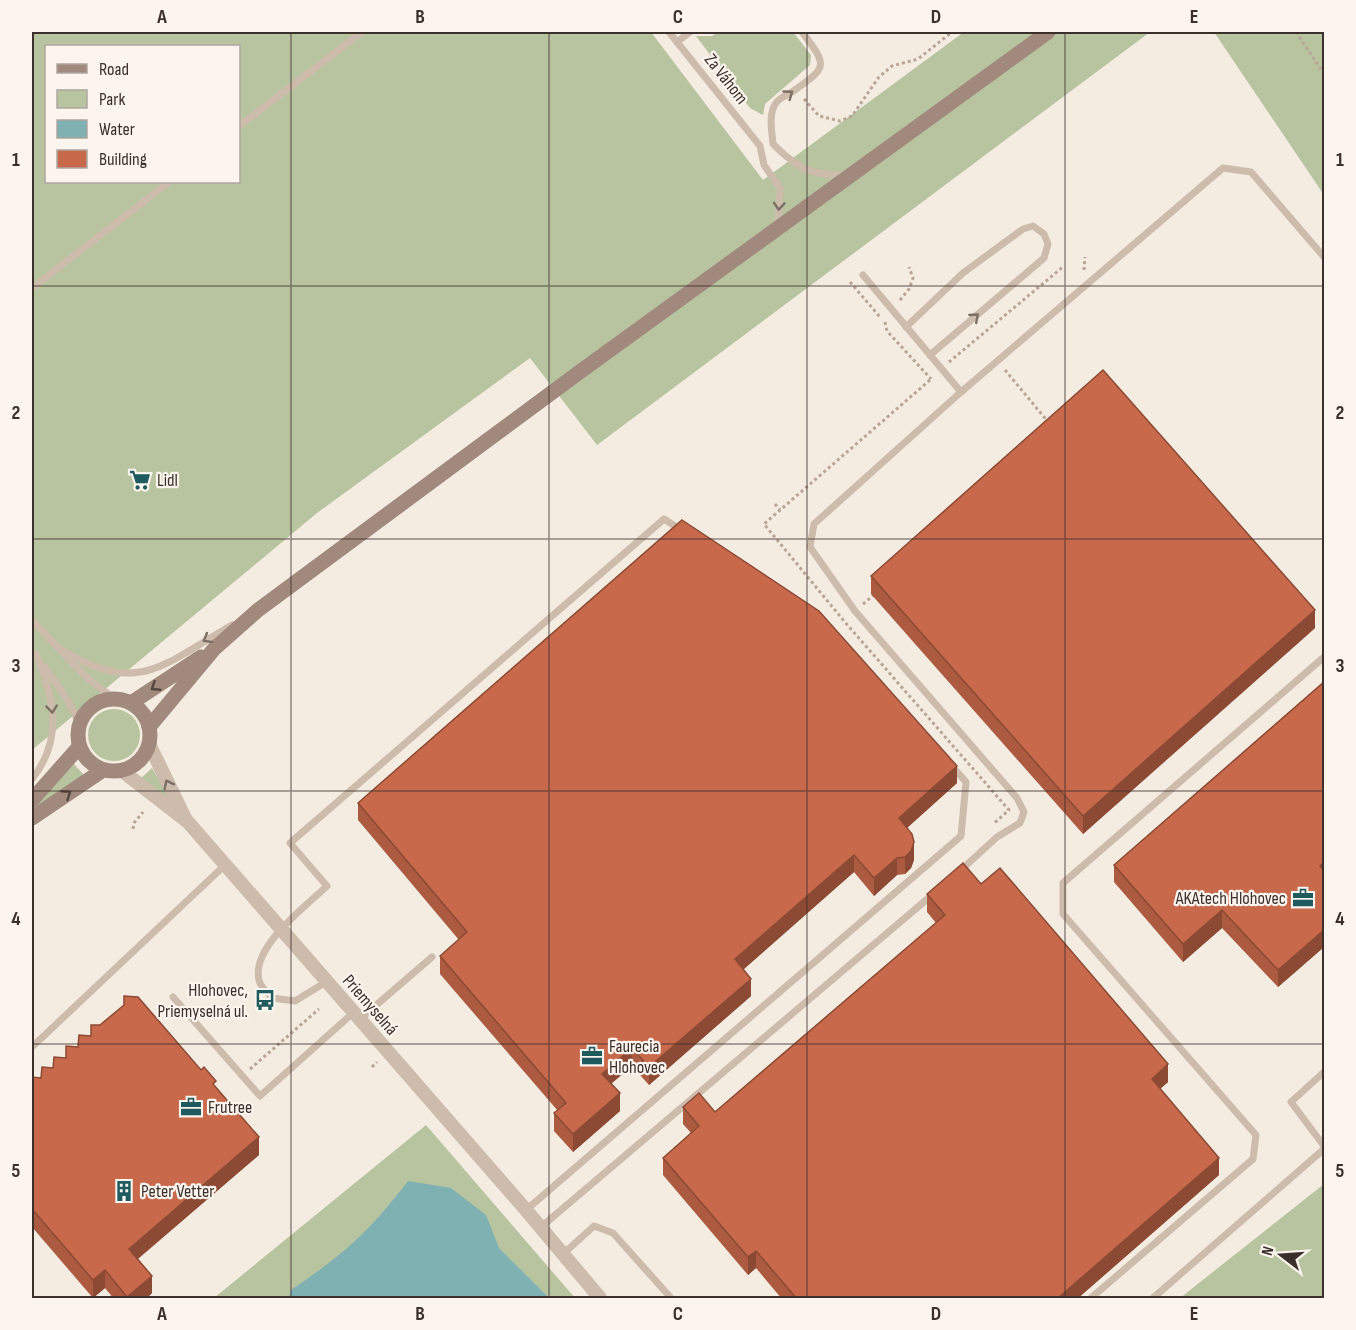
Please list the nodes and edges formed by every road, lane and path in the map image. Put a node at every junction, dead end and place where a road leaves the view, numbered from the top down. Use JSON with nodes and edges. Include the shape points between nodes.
{"nodes":[{"id":1,"x":362,"y":32,"type":"edge"},
{"id":2,"x":669,"y":32,"type":"edge"},
{"id":3,"x":690,"y":32,"type":"edge"},
{"id":4,"x":802,"y":32,"type":"edge"},
{"id":5,"x":952,"y":32,"type":"edge"},
{"id":6,"x":1048,"y":32,"type":"edge"},
{"id":7,"x":1296,"y":32,"type":"edge"},
{"id":8,"x":677,"y":42,"type":"junction"},
{"id":9,"x":1324,"y":74,"type":"edge"},
{"id":10,"x":797,"y":88,"type":"junction"},
{"id":11,"x":240,"y":126,"type":"edge"},
{"id":12,"x":773,"y":144,"type":"junction"},
{"id":13,"x":760,"y":146,"type":"junction"},
{"id":14,"x":849,"y":176,"type":"junction"},
{"id":15,"x":168,"y":183,"type":"edge"},
{"id":16,"x":777,"y":229,"type":"junction"},
{"id":17,"x":1324,"y":256,"type":"edge"},
{"id":18,"x":909,"y":267,"type":"dead end"},
{"id":19,"x":863,"y":275,"type":"dead end"},
{"id":20,"x":913,"y":278,"type":"dead end"},
{"id":21,"x":32,"y":288,"type":"edge"},
{"id":22,"x":906,"y":327,"type":"junction"},
{"id":23,"x":930,"y":355,"type":"junction"},
{"id":24,"x":930,"y":380,"type":"dead end"},
{"id":25,"x":961,"y":392,"type":"junction"},
{"id":26,"x":775,"y":504,"type":"dead end"},
{"id":27,"x":780,"y":510,"type":"junction"},
{"id":28,"x":684,"y":532,"type":"edge"},
{"id":29,"x":880,"y":590,"type":"edge"},
{"id":30,"x":258,"y":610,"type":"junction"},
{"id":31,"x":855,"y":611,"type":"junction"},
{"id":32,"x":32,"y":620,"type":"edge"},
{"id":33,"x":844,"y":621,"type":"junction"},
{"id":34,"x":57,"y":646,"type":"junction"},
{"id":35,"x":214,"y":649,"type":"junction"},
{"id":36,"x":34,"y":650,"type":"edge"},
{"id":37,"x":1324,"y":657,"type":"edge"},
{"id":38,"x":115,"y":699,"type":"junction"},
{"id":39,"x":131,"y":703,"type":"junction"},
{"id":40,"x":79,"y":723,"type":"junction"},
{"id":41,"x":149,"y":726,"type":"junction"},
{"id":42,"x":149,"y":744,"type":"junction"},
{"id":43,"x":79,"y":747,"type":"junction"},
{"id":44,"x":942,"y":756,"type":"edge"},
{"id":45,"x":103,"y":770,"type":"junction"},
{"id":46,"x":121,"y":770,"type":"junction"},
{"id":47,"x":32,"y":779,"type":"edge"},
{"id":48,"x":32,"y":800,"type":"edge"},
{"id":49,"x":143,"y":812,"type":"dead end"},
{"id":50,"x":32,"y":818,"type":"edge"},
{"id":51,"x":188,"y":822,"type":"junction"},
{"id":52,"x":991,"y":826,"type":"dead end"},
{"id":53,"x":133,"y":829,"type":"dead end"},
{"id":54,"x":225,"y":865,"type":"junction"},
{"id":55,"x":950,"y":879,"type":"edge"},
{"id":56,"x":941,"y":887,"type":"edge"},
{"id":57,"x":280,"y":929,"type":"junction"},
{"id":58,"x":432,"y":957,"type":"dead end"},
{"id":59,"x":326,"y":982,"type":"junction"},
{"id":60,"x":173,"y":997,"type":"dead end"},
{"id":61,"x":319,"y":1009,"type":"dead end"},
{"id":62,"x":356,"y":1017,"type":"junction"},
{"id":63,"x":32,"y":1047,"type":"edge"},
{"id":64,"x":377,"y":1062,"type":"dead end"},
{"id":65,"x":372,"y":1067,"type":"dead end"},
{"id":66,"x":1324,"y":1072,"type":"edge"},
{"id":67,"x":242,"y":1076,"type":"junction"},
{"id":68,"x":1324,"y":1147,"type":"edge"},
{"id":69,"x":526,"y":1210,"type":"junction"},
{"id":70,"x":541,"y":1227,"type":"junction"},
{"id":71,"x":563,"y":1254,"type":"junction"},
{"id":72,"x":600,"y":1299,"type":"edge"},
{"id":73,"x":671,"y":1299,"type":"edge"},
{"id":74,"x":1091,"y":1299,"type":"edge"},
{"id":75,"x":1154,"y":1299,"type":"edge"}],
"edges":[{"from":1,"to":11,"type":"lane"},
{"from":2,"to":8,"type":"lane","name":"Za Váhom"},
{"from":3,"to":8,"type":"lane"},
{"from":4,"to":10,"type":"lane","via":[[822,63],[818,72]]},
{"from":5,"to":10,"type":"path","via":[[918,59],[892,66],[879,77],[852,116],[840,121],[813,111]]},
{"from":6,"to":14,"type":"main road"},
{"from":7,"to":9,"type":"path"},
{"from":8,"to":13,"type":"lane","name":"Za Váhom"},
{"from":12,"to":10,"type":"lane","one_way":true,"via":[[771,118],[776,103]]},
{"from":12,"to":13,"type":"lane"},
{"from":12,"to":14,"type":"lane","via":[[794,165],[821,175]]},
{"from":13,"to":16,"type":"lane","name":"Za Váhom","one_way":true,"via":[[764,165],[780,188]]},
{"from":14,"to":16,"type":"main road"},
{"from":15,"to":21,"type":"lane"},
{"from":16,"to":30,"type":"main road"},
{"from":17,"to":25,"type":"lane","via":[[1251,172],[1223,168]]},
{"from":18,"to":20,"type":"path"},
{"from":19,"to":22,"type":"lane"},
{"from":22,"to":23,"type":"lane"},
{"from":23,"to":22,"type":"lane","one_way":true,"via":[[1044,258],[1048,244],[1044,234],[1033,226],[1023,229],[963,273]]},
{"from":23,"to":25,"type":"lane"},
{"from":24,"to":27,"type":"path"},
{"from":25,"to":31,"type":"lane","via":[[814,524],[810,547]]},
{"from":26,"to":27,"type":"path"},
{"from":27,"to":33,"type":"path","via":[[764,524]]},
{"from":28,"to":57,"type":"lane","via":[[664,519],[290,843],[327,886]]},
{"from":29,"to":31,"type":"path"},
{"from":30,"to":34,"type":"lane","one_way":true,"via":[[156,669],[132,674],[106,672]]},
{"from":30,"to":35,"type":"main road"},
{"from":31,"to":33,"type":"path"},
{"from":31,"to":55,"type":"lane","via":[[1017,798],[1024,812],[1020,823],[997,837]]},
{"from":32,"to":34,"type":"lane"},
{"from":33,"to":52,"type":"path","via":[[1009,810]]},
{"from":34,"to":38,"type":"lane","via":[[87,678]]},
{"from":35,"to":39,"type":"main road","one_way":true},
{"from":35,"to":41,"type":"main road"},
{"from":36,"to":40,"type":"lane"},
{"from":36,"to":47,"type":"lane","one_way":true,"via":[[50,687],[53,721],[44,761]]},
{"from":37,"to":74,"type":"lane","via":[[1063,883],[1063,914],[1256,1135],[1253,1160]]},
{"from":38,"to":39,"type":"main road"},
{"from":38,"to":40,"type":"main road","via":[[93,705]]},
{"from":39,"to":41,"type":"main road","via":[[144,714]]},
{"from":40,"to":43,"type":"main road"},
{"from":41,"to":42,"type":"main road"},
{"from":42,"to":46,"type":"main road","via":[[140,760]]},
{"from":51,"to":42,"type":"street","name":"Priemyselná","one_way":true},
{"from":43,"to":45,"type":"main road","via":[[88,761]]},
{"from":43,"to":48,"type":"main road"},
{"from":44,"to":69,"type":"lane","via":[[966,782],[961,836]]},
{"from":45,"to":46,"type":"main road"},
{"from":50,"to":45,"type":"main road","one_way":true},
{"from":46,"to":51,"type":"street","name":"Priemyselná"},
{"from":49,"to":53,"type":"path"},
{"from":51,"to":54,"type":"street","name":"Priemyselná"},
{"from":54,"to":57,"type":"street","name":"Priemyselná"},
{"from":54,"to":63,"type":"lane"},
{"from":56,"to":70,"type":"lane"},
{"from":57,"to":59,"type":"street","name":"Priemyselná"},
{"from":57,"to":59,"type":"lane","via":[[257,963],[259,982],[272,998],[295,1001]]},
{"from":58,"to":62,"type":"lane"},
{"from":59,"to":62,"type":"street","name":"Priemyselná"},
{"from":60,"to":67,"type":"lane"},
{"from":61,"to":67,"type":"path"},
{"from":62,"to":67,"type":"lane","via":[[260,1096]]},
{"from":62,"to":69,"type":"street","name":"Priemyselná"},
{"from":64,"to":65,"type":"path"},
{"from":66,"to":68,"type":"lane","via":[[1291,1102]]},
{"from":68,"to":75,"type":"lane"},
{"from":69,"to":70,"type":"street","name":"Priemyselná"},
{"from":70,"to":71,"type":"street","name":"Priemyselná"},
{"from":71,"to":72,"type":"street","name":"Priemyselná"},
{"from":71,"to":73,"type":"lane","via":[[594,1226],[613,1233]]}]}
